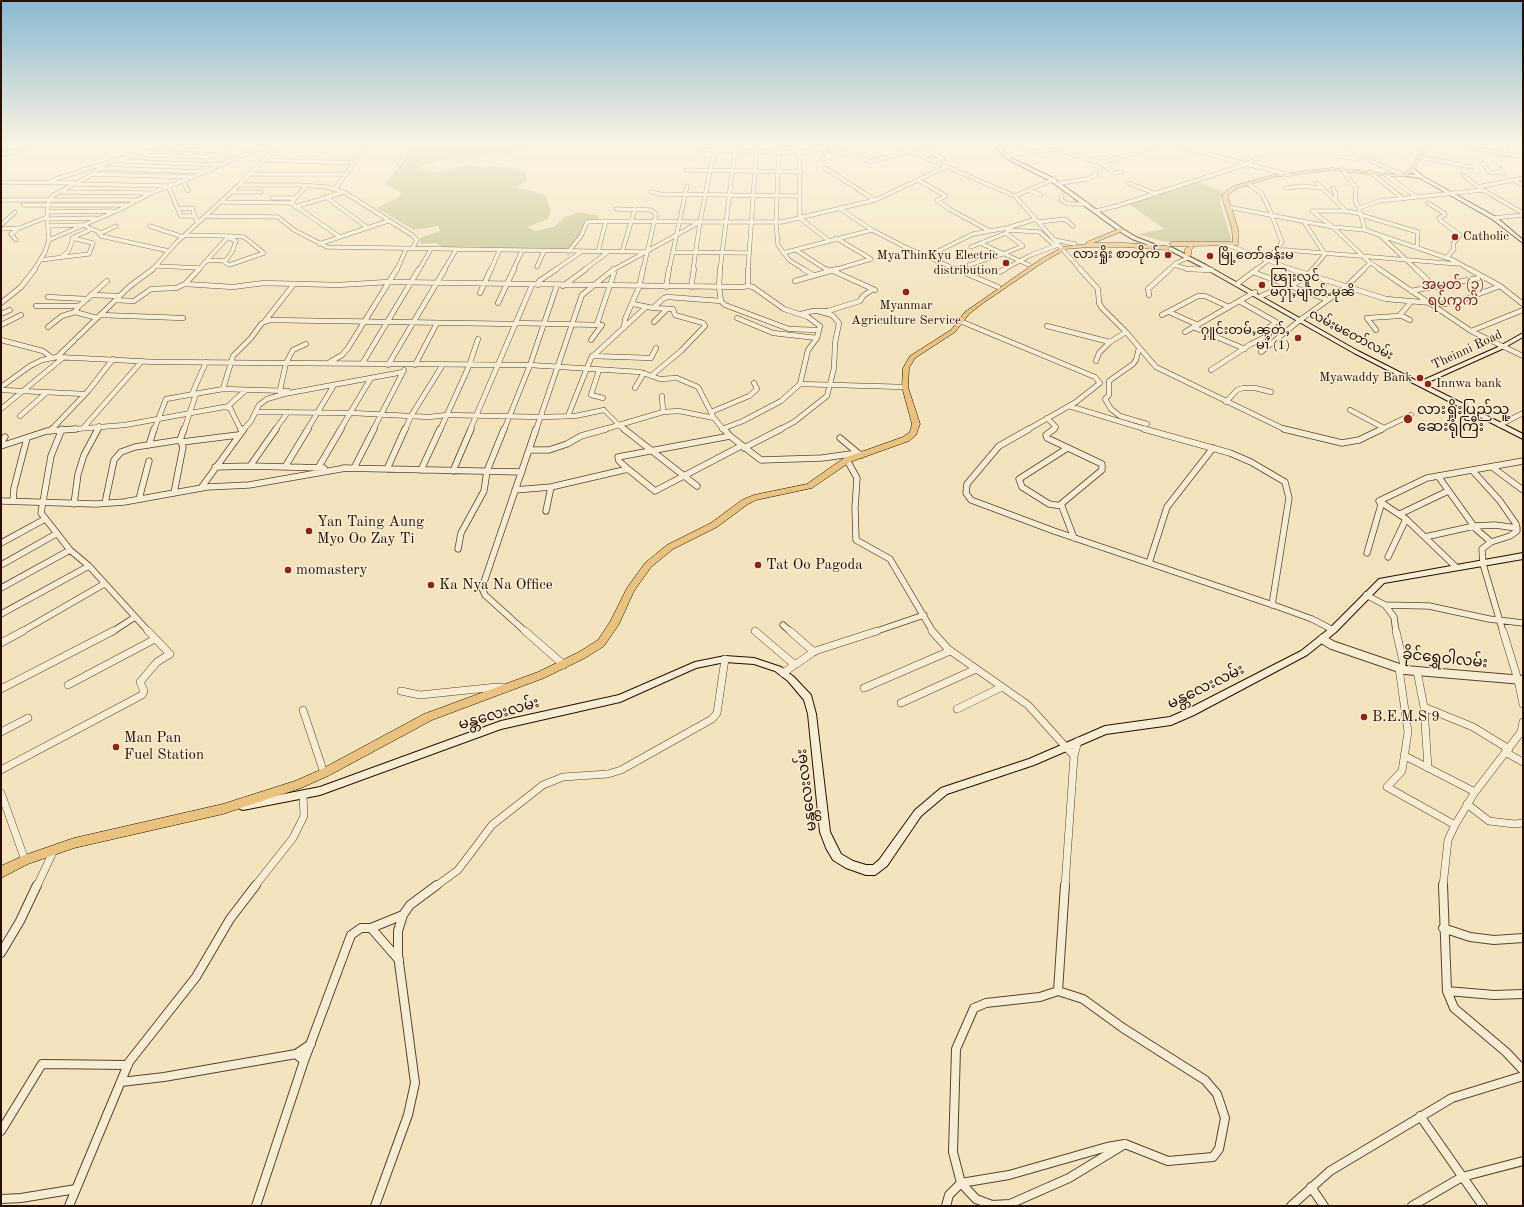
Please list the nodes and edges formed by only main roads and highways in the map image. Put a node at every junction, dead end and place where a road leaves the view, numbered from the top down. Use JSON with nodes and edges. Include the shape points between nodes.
{"nodes":[{"id":1,"x":1079,"y":198,"type":"edge"},
{"id":2,"x":1080,"y":198,"type":"edge"},
{"id":3,"x":1227,"y":198,"type":"edge"},
{"id":4,"x":1231,"y":198,"type":"edge"},
{"id":5,"x":1458,"y":198,"type":"edge"},
{"id":6,"x":1230,"y":207,"type":"junction"},
{"id":7,"x":1097,"y":211,"type":"junction"},
{"id":8,"x":1121,"y":230,"type":"junction"},
{"id":9,"x":1129,"y":235,"type":"junction"},
{"id":10,"x":1129,"y":242,"type":"junction"},
{"id":11,"x":1146,"y":242,"type":"junction"},
{"id":12,"x":1523,"y":242,"type":"edge"},
{"id":13,"x":1088,"y":243,"type":"junction"},
{"id":14,"x":1158,"y":244,"type":"junction"},
{"id":15,"x":1226,"y":245,"type":"junction"},
{"id":16,"x":1170,"y":246,"type":"junction"},
{"id":17,"x":1060,"y":247,"type":"junction"},
{"id":18,"x":1191,"y":247,"type":"junction"},
{"id":19,"x":1178,"y":248,"type":"junction"},
{"id":20,"x":1188,"y":256,"type":"junction"},
{"id":21,"x":1030,"y":267,"type":"junction"},
{"id":22,"x":1238,"y":284,"type":"junction"},
{"id":23,"x":1254,"y":293,"type":"junction"},
{"id":24,"x":1301,"y":319,"type":"junction"},
{"id":25,"x":1523,"y":335,"type":"edge"},
{"id":26,"x":928,"y":347,"type":"junction"},
{"id":27,"x":1421,"y":383,"type":"junction"},
{"id":28,"x":1523,"y":435,"type":"edge"},
{"id":29,"x":1523,"y":556,"type":"edge"},
{"id":30,"x":223,"y":809,"type":"junction"},
{"id":31,"x":1,"y":872,"type":"edge"}],
"edges":[{"from":1,"to":7,"type":"main road"},
{"from":2,"to":7,"type":"main road"},
{"from":3,"to":6,"type":"main road"},
{"from":4,"to":6,"type":"main road"},
{"from":5,"to":12,"type":"main road","via":[[1494,218]]},
{"from":6,"to":15,"type":"main road","via":[[1240,244]]},
{"from":7,"to":8,"type":"main road"},
{"from":7,"to":14,"type":"main road","via":[[1132,234]]},
{"from":8,"to":9,"type":"main road"},
{"from":8,"to":13,"type":"main road"},
{"from":9,"to":10,"type":"main road","via":[[1132,241]]},
{"from":9,"to":11,"type":"main road"},
{"from":10,"to":11,"type":"main road"},
{"from":10,"to":13,"type":"main road"},
{"from":11,"to":14,"type":"main road"},
{"from":13,"to":17,"type":"main road"},
{"from":14,"to":16,"type":"main road"},
{"from":14,"to":17,"type":"main road"},
{"from":15,"to":16,"type":"main road"},
{"from":15,"to":18,"type":"main road"},
{"from":16,"to":19,"type":"main road"},
{"from":16,"to":20,"type":"main road","name":"လမ်းမတော်လမ်း"},
{"from":17,"to":21,"type":"main road","via":[[1042,256]]},
{"from":18,"to":19,"type":"main road"},
{"from":18,"to":20,"type":"main road","via":[[1188,249]]},
{"from":19,"to":20,"type":"main road","name":"လမ်းမတော်လမ်း"},
{"from":20,"to":22,"type":"main road","name":"လမ်းမတော်လမ်း"},
{"from":20,"to":22,"type":"main road","name":"လမ်းမတော်လမ်း"},
{"from":21,"to":26,"type":"main road","via":[[981,302],[953,331]]},
{"from":21,"to":26,"type":"main road","via":[[969,307],[949,330]]},
{"from":22,"to":23,"type":"main road","name":"လမ်းမတော်လမ်း"},
{"from":23,"to":24,"type":"main road","name":"လမ်းမတော်လမ်း"},
{"from":23,"to":24,"type":"main road","name":"လမ်းမတော်လမ်း"},
{"from":24,"to":27,"type":"main road","name":"လမ်းမတော်လမ်း"},
{"from":25,"to":27,"type":"main road","name":"Theinni Road"},
{"from":26,"to":30,"type":"main road","via":[[912,357],[906,368],[905,388],[916,424],[913,433],[899,444],[847,460],[809,486],[745,502],[711,527],[666,549],[648,565],[630,590],[614,624],[601,643],[564,665],[428,717],[297,785]]},
{"from":27,"to":28,"type":"main road","name":"လမ်းမတော်လမ်း"},
{"from":29,"to":30,"type":"main road","name":"မန္တလေးလမ်း","via":[[1382,581],[1333,630],[1304,653],[1171,721],[1105,730],[1031,762],[944,791],[918,813],[883,863],[875,870],[850,865],[837,857],[830,846],[825,832],[808,698],[778,669],[754,661],[725,659],[695,665],[620,698],[501,725],[320,791]]},
{"from":30,"to":31,"type":"main road","via":[[74,843],[25,860]]}]}
